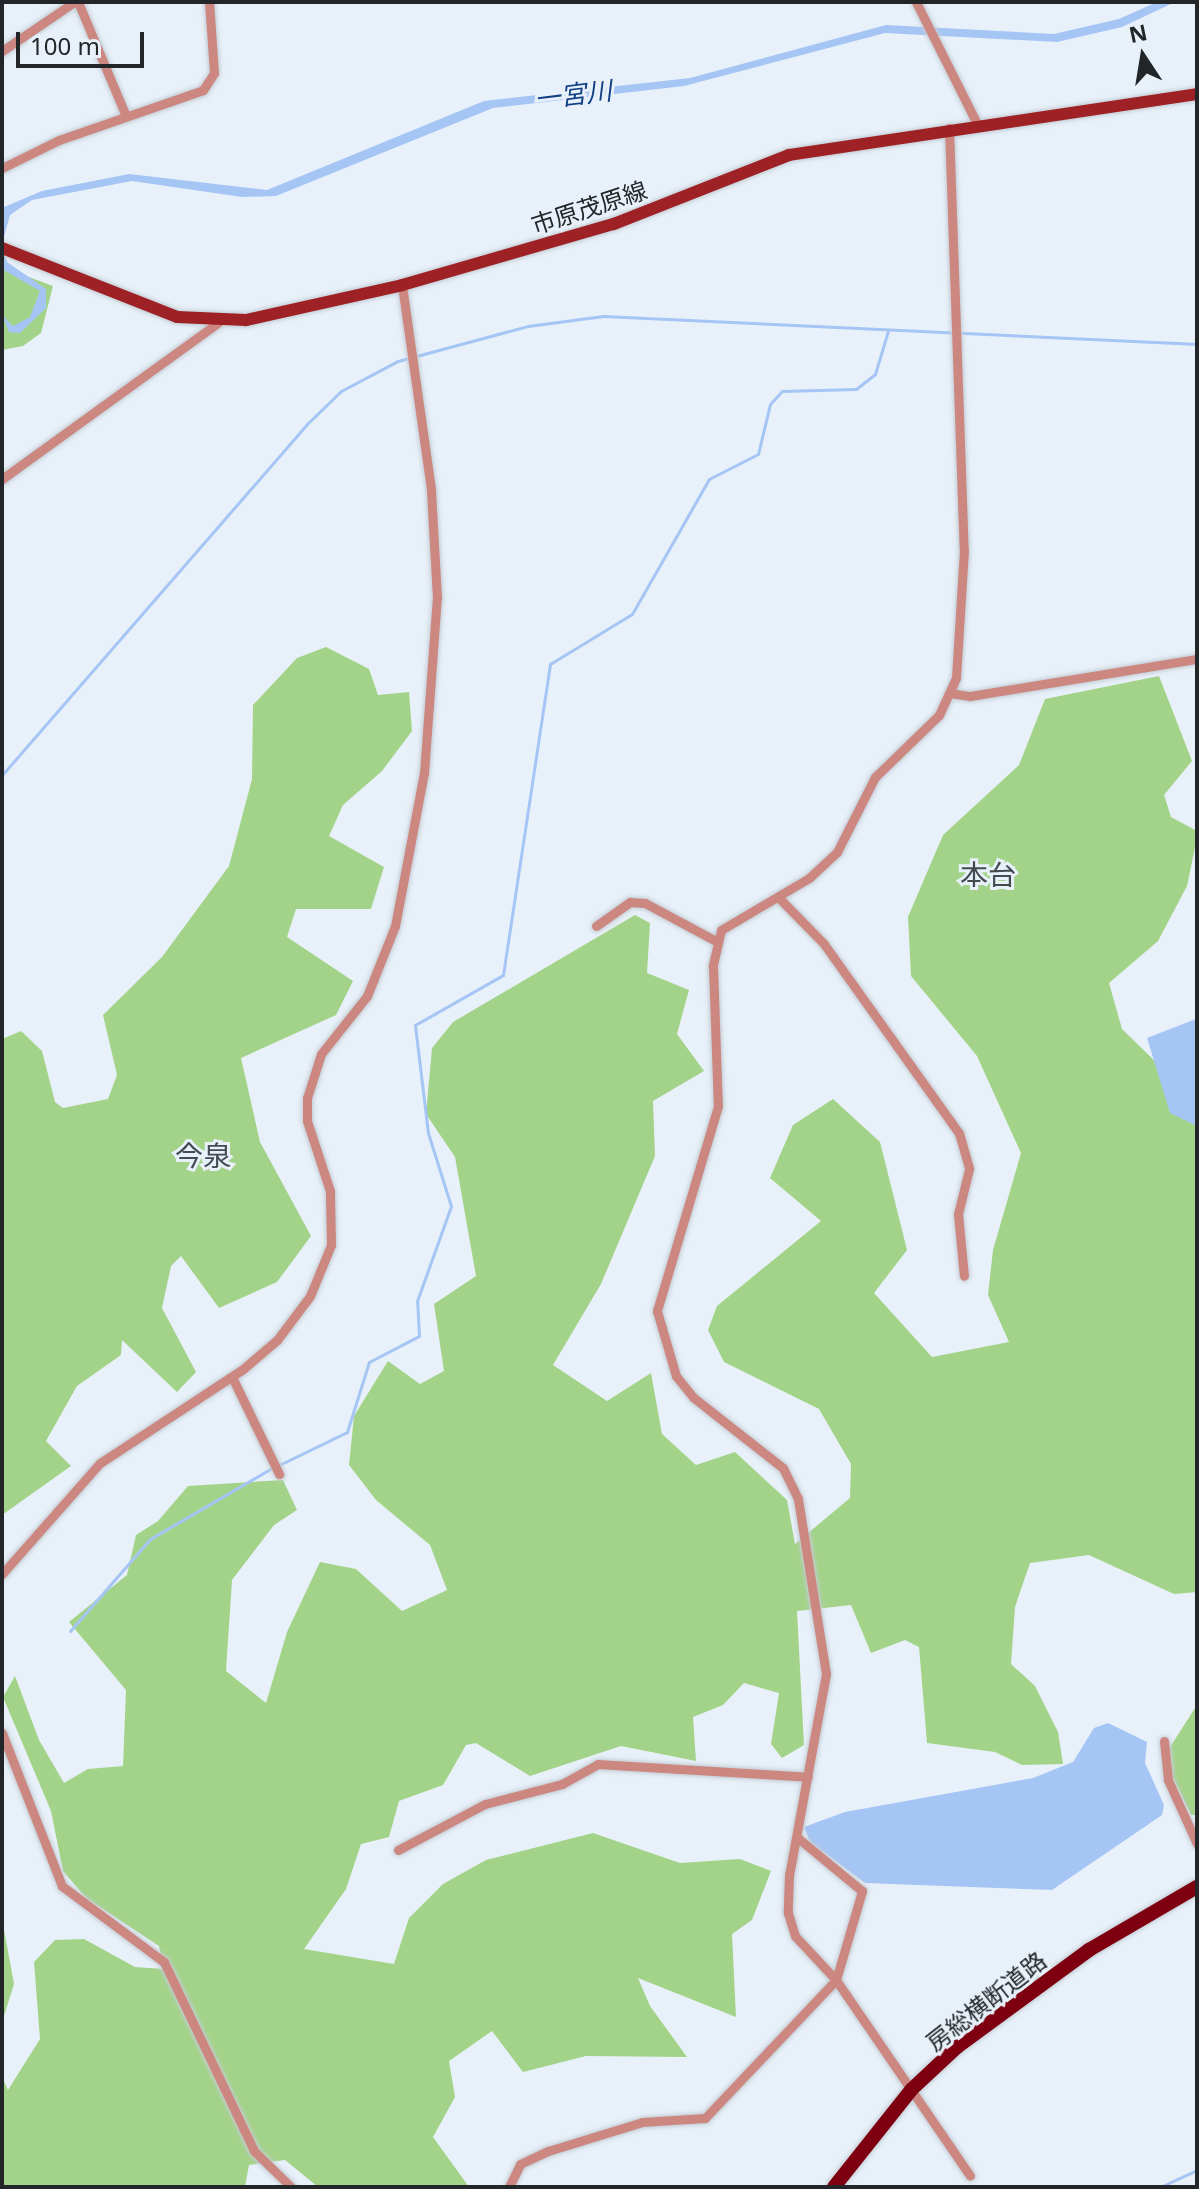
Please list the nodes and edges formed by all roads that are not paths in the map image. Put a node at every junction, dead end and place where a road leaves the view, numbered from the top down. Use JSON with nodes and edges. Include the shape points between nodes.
{"nodes":[{"id":1,"x":76,"y":2,"type":"edge"},
{"id":2,"x":209,"y":2,"type":"edge"},
{"id":3,"x":916,"y":2,"type":"edge"},
{"id":4,"x":2,"y":51,"type":"edge"},
{"id":5,"x":1197,"y":94,"type":"edge"},
{"id":6,"x":126,"y":116,"type":"junction"},
{"id":7,"x":976,"y":122,"type":"junction"},
{"id":8,"x":949,"y":128,"type":"junction"},
{"id":9,"x":2,"y":168,"type":"edge"},
{"id":10,"x":2,"y":248,"type":"edge"},
{"id":11,"x":402,"y":285,"type":"junction"},
{"id":12,"x":219,"y":322,"type":"junction"},
{"id":13,"x":2,"y":479,"type":"edge"},
{"id":14,"x":1197,"y":659,"type":"edge"},
{"id":15,"x":950,"y":693,"type":"junction"},
{"id":16,"x":779,"y":898,"type":"junction"},
{"id":17,"x":596,"y":926,"type":"dead end"},
{"id":18,"x":716,"y":941,"type":"junction"},
{"id":19,"x":964,"y":1276,"type":"dead end"},
{"id":20,"x":232,"y":1377,"type":"junction"},
{"id":21,"x":279,"y":1474,"type":"dead end"},
{"id":22,"x":2,"y":1574,"type":"edge"},
{"id":23,"x":2,"y":1733,"type":"edge"},
{"id":24,"x":1164,"y":1741,"type":"dead end"},
{"id":25,"x":808,"y":1777,"type":"junction"},
{"id":26,"x":798,"y":1838,"type":"junction"},
{"id":27,"x":1197,"y":1844,"type":"edge"},
{"id":28,"x":398,"y":1850,"type":"dead end"},
{"id":29,"x":1197,"y":1887,"type":"edge"},
{"id":30,"x":836,"y":1980,"type":"junction"},
{"id":31,"x":912,"y":2089,"type":"junction"},
{"id":32,"x":970,"y":2176,"type":"dead end"},
{"id":33,"x":291,"y":2187,"type":"edge"},
{"id":34,"x":509,"y":2187,"type":"edge"},
{"id":35,"x":834,"y":2187,"type":"edge"}],
"edges":[{"from":1,"to":4,"type":"street"},
{"from":1,"to":6,"type":"street"},
{"from":2,"to":6,"type":"street","via":[[214,73],[203,90]]},
{"from":3,"to":7,"type":"street"},
{"from":5,"to":7,"type":"main road","name":"市原茂原線"},
{"from":6,"to":9,"type":"street"},
{"from":7,"to":8,"type":"main road","name":"市原茂原線"},
{"from":8,"to":11,"type":"main road","name":"市原茂原線","via":[[789,155],[614,224]]},
{"from":8,"to":15,"type":"street","via":[[964,573]]},
{"from":10,"to":12,"type":"main road","name":"市原茂原線","via":[[177,317]]},
{"from":11,"to":12,"type":"main road","name":"市原茂原線","via":[[275,316]]},
{"from":11,"to":20,"type":"street","via":[[431,489],[437,598],[419,805],[389,945],[367,996],[321,1054],[307,1098],[307,1121],[330,1191],[331,1245],[323,1269],[284,1332]]},
{"from":12,"to":13,"type":"street"},
{"from":14,"to":15,"type":"street","via":[[970,696]]},
{"from":15,"to":16,"type":"street","via":[[928,727],[875,777],[837,852]]},
{"from":16,"to":18,"type":"street","via":[[730,920]]},
{"from":16,"to":19,"type":"street","via":[[824,944],[959,1133],[969,1169],[958,1214]]},
{"from":17,"to":18,"type":"street","via":[[630,902],[645,903]]},
{"from":18,"to":25,"type":"street","via":[[718,1106],[657,1311],[676,1376],[694,1398],[783,1468],[798,1499],[826,1647]]},
{"from":20,"to":21,"type":"street"},
{"from":20,"to":22,"type":"street","via":[[100,1463]]},
{"from":23,"to":33,"type":"street","via":[[62,1886],[164,1962],[254,2151]]},
{"from":24,"to":27,"type":"street","via":[[1168,1780]]},
{"from":25,"to":26,"type":"street"},
{"from":25,"to":28,"type":"street","via":[[598,1764],[562,1784],[496,1799]]},
{"from":26,"to":30,"type":"street","via":[[788,1913],[795,1936]]},
{"from":26,"to":30,"type":"street","via":[[862,1891]]},
{"from":29,"to":31,"type":"highway","name":"房総横断道路","via":[[1089,1950],[957,2047]]},
{"from":30,"to":31,"type":"street"},
{"from":30,"to":34,"type":"street","via":[[705,2118],[642,2122],[548,2151],[520,2164]]},
{"from":31,"to":32,"type":"street"},
{"from":31,"to":35,"type":"highway","name":"房総横断道路"}]}
